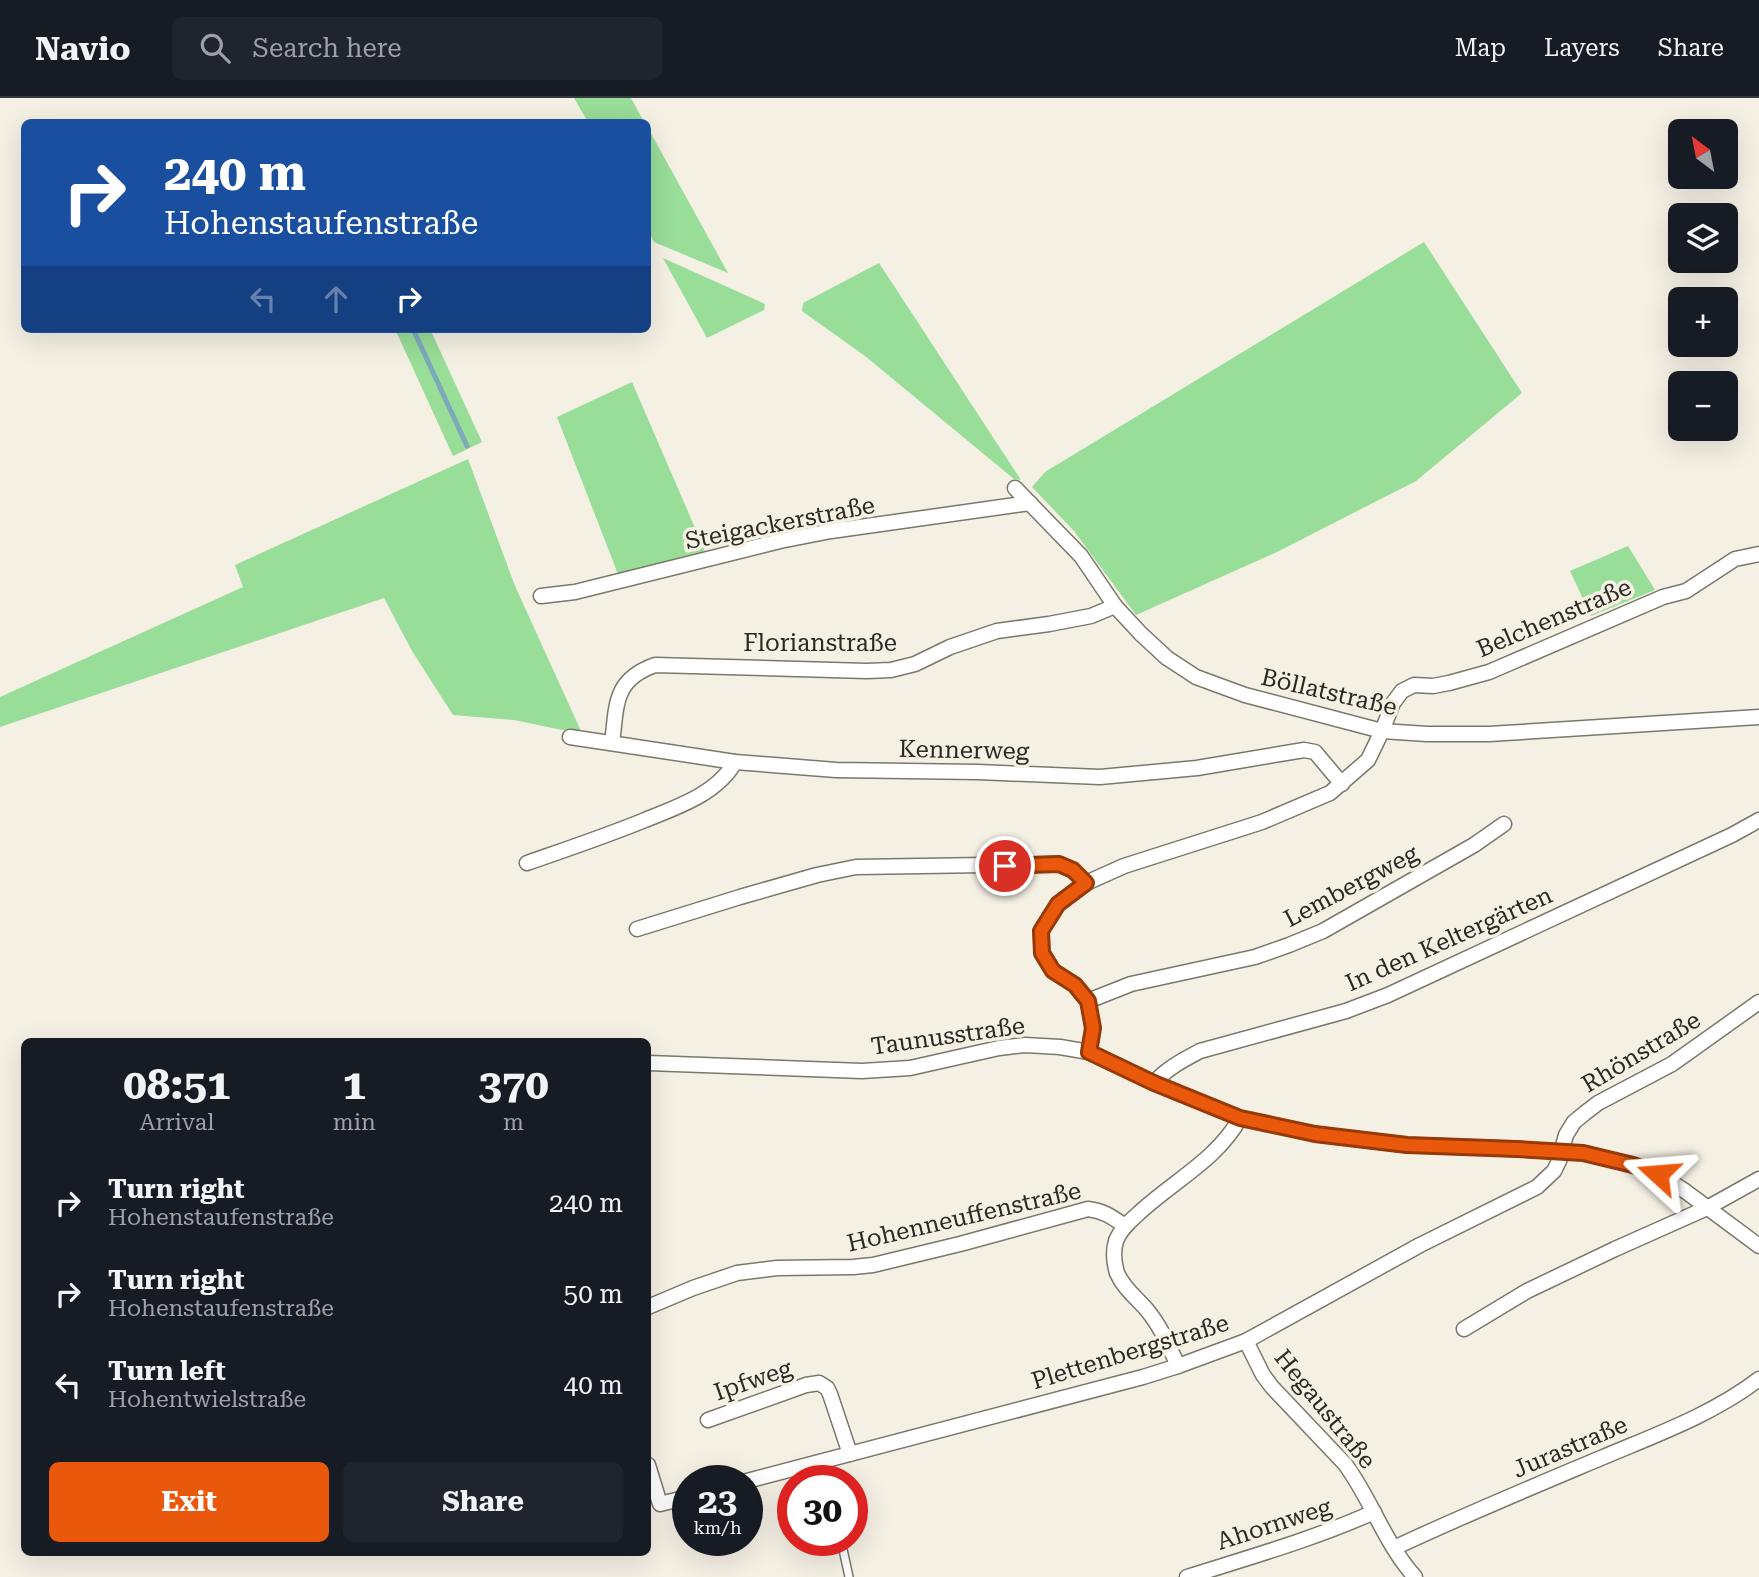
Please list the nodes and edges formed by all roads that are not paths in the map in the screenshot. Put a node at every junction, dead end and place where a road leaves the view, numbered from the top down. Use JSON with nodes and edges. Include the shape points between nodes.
{"nodes":[{"id":1,"x":1014,"y":488,"type":"dead end"},
{"id":2,"x":1030,"y":503,"type":"junction"},
{"id":3,"x":1759,"y":554,"type":"edge"},
{"id":4,"x":541,"y":596,"type":"dead end"},
{"id":5,"x":1115,"y":606,"type":"junction"},
{"id":6,"x":1759,"y":717,"type":"edge"},
{"id":7,"x":1382,"y":732,"type":"junction"},
{"id":8,"x":570,"y":737,"type":"dead end"},
{"id":9,"x":612,"y":743,"type":"junction"},
{"id":10,"x":736,"y":762,"type":"junction"},
{"id":11,"x":1342,"y":784,"type":"junction"},
{"id":12,"x":1759,"y":820,"type":"edge"},
{"id":13,"x":1504,"y":824,"type":"dead end"},
{"id":14,"x":527,"y":863,"type":"dead end"},
{"id":15,"x":1086,"y":883,"type":"junction"},
{"id":16,"x":637,"y":929,"type":"dead end"},
{"id":17,"x":1088,"y":1001,"type":"junction"},
{"id":18,"x":1759,"y":1002,"type":"edge"},
{"id":19,"x":1089,"y":1052,"type":"junction"},
{"id":20,"x":651,"y":1063,"type":"edge"},
{"id":21,"x":1154,"y":1083,"type":"junction"},
{"id":22,"x":1240,"y":1118,"type":"junction"},
{"id":23,"x":1561,"y":1151,"type":"junction"},
{"id":24,"x":1759,"y":1180,"type":"edge"},
{"id":25,"x":1707,"y":1208,"type":"junction"},
{"id":26,"x":1125,"y":1226,"type":"junction"},
{"id":27,"x":1759,"y":1246,"type":"edge"},
{"id":28,"x":651,"y":1306,"type":"edge"},
{"id":29,"x":1464,"y":1329,"type":"dead end"},
{"id":30,"x":1246,"y":1341,"type":"junction"},
{"id":31,"x":1178,"y":1366,"type":"junction"},
{"id":32,"x":1759,"y":1380,"type":"edge"},
{"id":33,"x":708,"y":1420,"type":"dead end"},
{"id":34,"x":850,"y":1454,"type":"junction"},
{"id":35,"x":824,"y":1462,"type":"junction"},
{"id":36,"x":825,"y":1465,"type":"edge"},
{"id":37,"x":651,"y":1475,"type":"edge"},
{"id":38,"x":763,"y":1477,"type":"edge"},
{"id":39,"x":672,"y":1501,"type":"edge"},
{"id":40,"x":1374,"y":1512,"type":"junction"},
{"id":41,"x":1394,"y":1548,"type":"junction"},
{"id":42,"x":844,"y":1556,"type":"edge"},
{"id":43,"x":849,"y":1577,"type":"edge"},
{"id":44,"x":1187,"y":1577,"type":"edge"},
{"id":45,"x":1415,"y":1577,"type":"edge"}],
"edges":[{"from":1,"to":2,"type":"street","name":"Böllatstraße"},
{"from":2,"to":4,"type":"street","name":"Steigackerstraße","via":[[831,531],[575,592]]},
{"from":2,"to":5,"type":"street","name":"Böllatstraße","via":[[1081,556]]},
{"from":3,"to":7,"type":"street","name":"Belchenstraße","via":[[1735,559],[1686,591],[1489,672],[1433,686],[1413,685],[1393,703]]},
{"from":5,"to":7,"type":"street","name":"Böllatstraße","via":[[1167,658],[1196,677]]},
{"from":5,"to":9,"type":"street","name":"Florianstraße","via":[[1091,616],[997,631],[891,670],[655,665],[633,676],[620,693]]},
{"from":6,"to":7,"type":"street","name":"Böllatstraße","via":[[1489,734]]},
{"from":7,"to":11,"type":"street","name":"Belchenstraße","via":[[1368,760]]},
{"from":8,"to":9,"type":"street","name":"Kennerweg"},
{"from":9,"to":10,"type":"street","name":"Kennerweg"},
{"from":10,"to":11,"type":"street","name":"Kennerweg","via":[[836,770],[1100,777],[1197,768],[1304,750],[1315,752]]},
{"from":10,"to":14,"type":"street","via":[[719,783],[687,803]]},
{"from":11,"to":15,"type":"street","name":"Belchenstraße","via":[[1262,822],[1124,866]]},
{"from":12,"to":21,"type":"street","name":"In den Keltergärten","via":[[1388,995],[1200,1051],[1178,1062]]},
{"from":13,"to":17,"type":"street","name":"Lembergweg","via":[[1312,936],[1255,957],[1131,984]]},
{"from":15,"to":16,"type":"street","via":[[1059,864],[856,867]]},
{"from":15,"to":17,"type":"street","name":"Belchenstraße","via":[[1058,904],[1041,931],[1042,953],[1053,971],[1075,985]]},
{"from":17,"to":19,"type":"street","via":[[1093,1028]]},
{"from":18,"to":23,"type":"street","name":"Rhönstraße","via":[[1672,1064],[1598,1103],[1574,1122]]},
{"from":19,"to":20,"type":"street","name":"Taunusstraße","via":[[1025,1045],[910,1068],[862,1071]]},
{"from":19,"to":21,"type":"street","name":"Taunusstraße"},
{"from":21,"to":22,"type":"street","name":"Taunusstraße"},
{"from":22,"to":23,"type":"street","name":"Taunusstraße","via":[[1315,1134],[1407,1145]]},
{"from":22,"to":26,"type":"street","via":[[1218,1149]]},
{"from":23,"to":25,"type":"street","name":"Taunusstraße","via":[[1658,1174]]},
{"from":23,"to":30,"type":"street","name":"Plettenbergstraße","via":[[1554,1171],[1537,1187]]},
{"from":24,"to":25,"type":"street"},
{"from":25,"to":27,"type":"street","name":"Taunusstraße"},
{"from":25,"to":29,"type":"street","via":[[1567,1271]]},
{"from":26,"to":28,"type":"street","name":"Hohenneuffenstraße","via":[[1110,1215],[1088,1209],[873,1265],[737,1273]]},
{"from":26,"to":31,"type":"street","via":[[1116,1240],[1118,1276],[1157,1322]]},
{"from":30,"to":31,"type":"street","name":"Plettenbergstraße"},
{"from":30,"to":40,"type":"street","name":"Hegaustraße","via":[[1267,1381],[1345,1464]]},
{"from":31,"to":34,"type":"street","name":"Plettenbergstraße"},
{"from":32,"to":41,"type":"street","name":"Jurastraße","via":[[1688,1422]]},
{"from":33,"to":34,"type":"street","name":"Ipfweg","via":[[819,1383],[830,1394]]},
{"from":34,"to":35,"type":"street","name":"Plettenbergstraße"},
{"from":35,"to":36,"type":"lane"},
{"from":35,"to":38,"type":"street","name":"Plettenbergstraße"},
{"from":37,"to":39,"type":"street","via":[[660,1504]]},
{"from":40,"to":41,"type":"street","name":"Hegaustraße"},
{"from":40,"to":44,"type":"street","name":"Ahornweg"},
{"from":41,"to":45,"type":"street","name":"Hegaustraße"},
{"from":42,"to":43,"type":"lane"}]}
